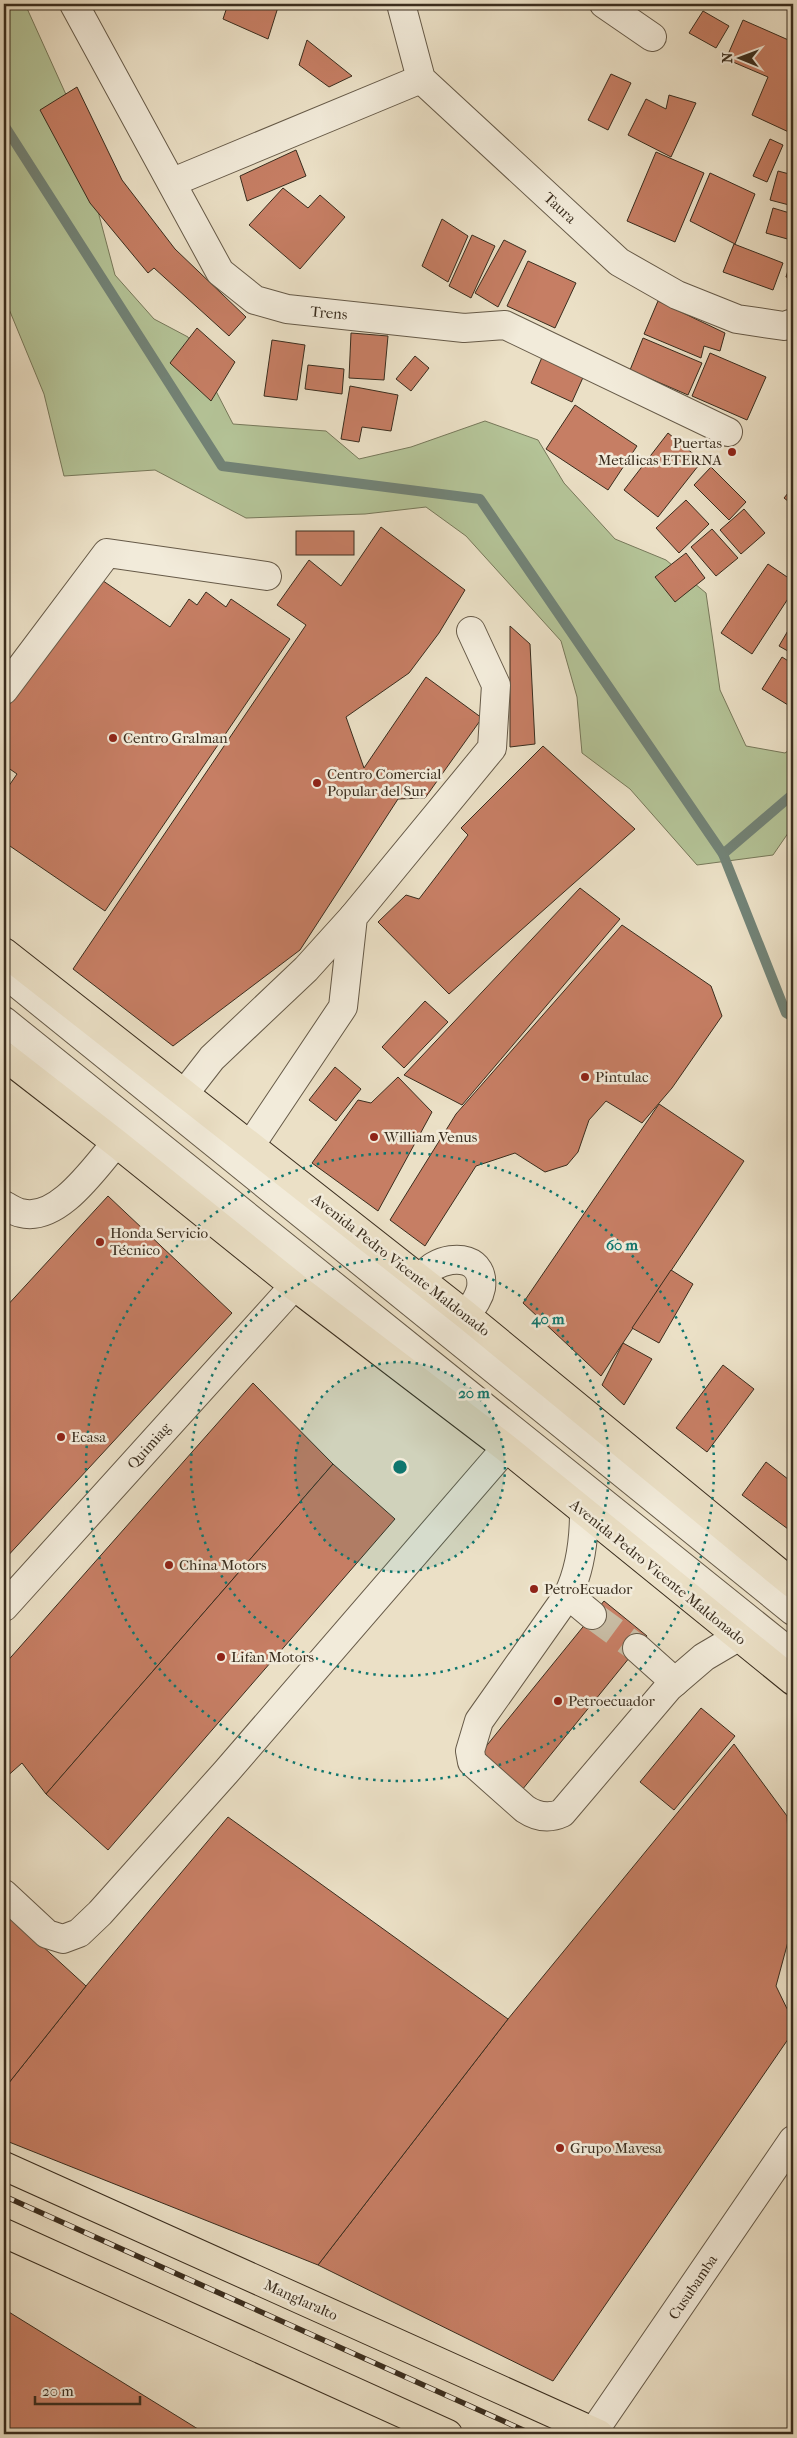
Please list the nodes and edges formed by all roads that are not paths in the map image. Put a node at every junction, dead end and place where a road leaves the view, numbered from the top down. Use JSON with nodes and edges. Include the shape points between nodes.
{"nodes":[{"id":1,"x":74,"y":4,"type":"edge"},
{"id":2,"x":401,"y":4,"type":"edge"},
{"id":3,"x":604,"y":4,"type":"edge"},
{"id":4,"x":652,"y":37,"type":"dead end"},
{"id":5,"x":421,"y":79,"type":"junction"},
{"id":6,"x":173,"y":182,"type":"junction"},
{"id":7,"x":793,"y":323,"type":"edge"},
{"id":8,"x":728,"y":432,"type":"dead end"},
{"id":9,"x":267,"y":576,"type":"dead end"},
{"id":10,"x":471,"y":631,"type":"dead end"},
{"id":11,"x":4,"y":690,"type":"edge"},
{"id":12,"x":353,"y":917,"type":"junction"},
{"id":13,"x":4,"y":952,"type":"edge"},
{"id":14,"x":4,"y":973,"type":"edge"},
{"id":15,"x":4,"y":1021,"type":"edge"},
{"id":16,"x":4,"y":1056,"type":"edge"},
{"id":17,"x":184,"y":1094,"type":"junction"},
{"id":18,"x":116,"y":1143,"type":"junction"},
{"id":19,"x":250,"y":1146,"type":"junction"},
{"id":20,"x":4,"y":1205,"type":"edge"},
{"id":21,"x":419,"y":1279,"type":"junction"},
{"id":22,"x":294,"y":1286,"type":"junction"},
{"id":23,"x":466,"y":1316,"type":"junction"},
{"id":24,"x":506,"y":1448,"type":"junction"},
{"id":25,"x":584,"y":1512,"type":"junction"},
{"id":26,"x":793,"y":1584,"type":"edge"},
{"id":27,"x":568,"y":1595,"type":"junction"},
{"id":28,"x":4,"y":1606,"type":"edge"},
{"id":29,"x":793,"y":1611,"type":"edge"},
{"id":30,"x":592,"y":1615,"type":"tunnel mouth"},
{"id":31,"x":738,"y":1637,"type":"junction"},
{"id":32,"x":638,"y":1648,"type":"tunnel mouth"},
{"id":33,"x":793,"y":1656,"type":"edge"},
{"id":34,"x":793,"y":1681,"type":"edge"},
{"id":35,"x":675,"y":1682,"type":"junction"},
{"id":36,"x":4,"y":1894,"type":"edge"},
{"id":37,"x":793,"y":2140,"type":"edge"},
{"id":38,"x":4,"y":2166,"type":"edge"},
{"id":39,"x":4,"y":2233,"type":"edge"},
{"id":40,"x":448,"y":2434,"type":"edge"},
{"id":41,"x":595,"y":2434,"type":"edge"}],
"edges":[{"from":1,"to":6,"type":"street","name":"Trens"},
{"from":2,"to":5,"type":"street"},
{"from":3,"to":4,"type":"street"},
{"from":5,"to":6,"type":"street"},
{"from":5,"to":7,"type":"street","name":"Taura","via":[[619,262],[677,295],[736,319],[784,326]]},
{"from":6,"to":8,"type":"street","name":"Trens","via":[[220,272],[255,300],[287,309],[464,328],[505,325]]},
{"from":9,"to":11,"type":"street","via":[[107,553]]},
{"from":10,"to":12,"type":"street","via":[[496,685],[492,748]]},
{"from":12,"to":17,"type":"street","via":[[306,969],[212,1058]]},
{"from":12,"to":19,"type":"street","via":[[343,1007]]},
{"from":13,"to":17,"type":"main road","name":"Avenida Pedro Vicente Maldonado"},
{"from":14,"to":29,"type":"street"},
{"from":15,"to":33,"type":"street"},
{"from":16,"to":18,"type":"main road","name":"Avenida Pedro Vicente Maldonado"},
{"from":17,"to":19,"type":"main road","name":"Avenida Pedro Vicente Maldonado"},
{"from":18,"to":20,"type":"street","via":[[61,1204],[46,1211],[22,1214]]},
{"from":18,"to":22,"type":"main road","name":"Avenida Pedro Vicente Maldonado"},
{"from":19,"to":21,"type":"main road","name":"Avenida Pedro Vicente Maldonado"},
{"from":21,"to":23,"type":"main road","name":"Avenida Pedro Vicente Maldonado"},
{"from":21,"to":23,"type":"street","via":[[435,1266],[455,1259],[470,1262],[476,1267],[481,1287],[477,1301]]},
{"from":22,"to":24,"type":"main road","name":"Avenida Pedro Vicente Maldonado"},
{"from":22,"to":28,"type":"street","name":"Quimiag"},
{"from":23,"to":26,"type":"main road","name":"Avenida Pedro Vicente Maldonado"},
{"from":24,"to":25,"type":"main road","name":"Avenida Pedro Vicente Maldonado"},
{"from":24,"to":36,"type":"street","via":[[226,1772],[79,1933],[63,1939],[47,1934]]},
{"from":25,"to":27,"type":"street","via":[[584,1537]]},
{"from":25,"to":31,"type":"main road","name":"Avenida Pedro Vicente Maldonado"},
{"from":27,"to":30,"type":"street"},
{"from":27,"to":35,"type":"street","via":[[479,1721],[470,1752],[472,1762],[525,1809],[546,1817],[562,1812]]},
{"from":31,"to":34,"type":"main road","name":"Avenida Pedro Vicente Maldonado"},
{"from":31,"to":35,"type":"street","via":[[704,1657]]},
{"from":32,"to":35,"type":"street"},
{"from":37,"to":41,"type":"street","name":"Cusubamba"},
{"from":38,"to":41,"type":"main road","name":"Manglaralto"},
{"from":39,"to":40,"type":"main road"}]}
